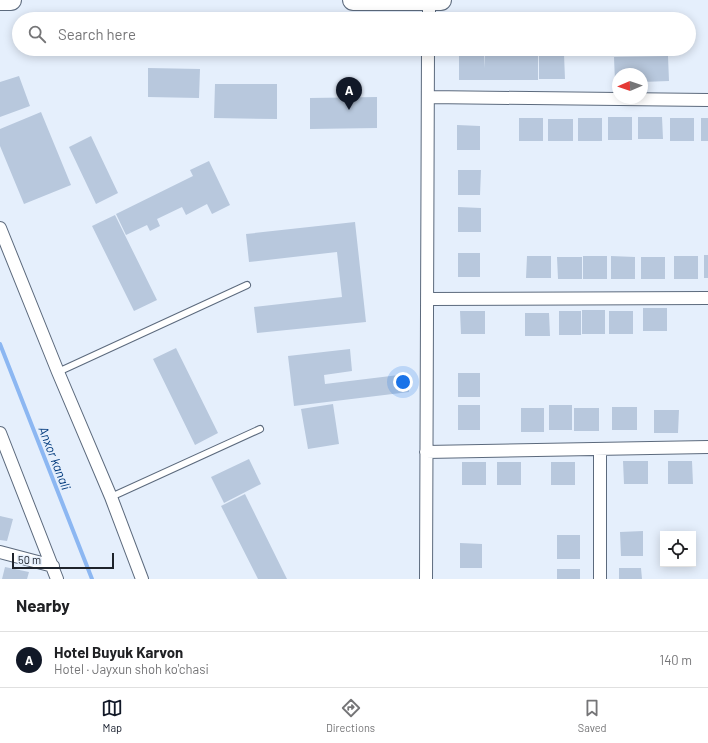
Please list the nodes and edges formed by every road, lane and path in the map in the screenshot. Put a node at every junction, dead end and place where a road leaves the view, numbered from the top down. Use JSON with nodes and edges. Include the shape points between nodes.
{"nodes":[{"id":1,"x":0,"y":0,"type":"edge"},
{"id":2,"x":11,"y":0,"type":"edge"},
{"id":3,"x":353,"y":0,"type":"edge"},
{"id":4,"x":429,"y":0,"type":"edge"},
{"id":5,"x":441,"y":0,"type":"edge"},
{"id":6,"x":429,"y":12,"type":"edge"},
{"id":7,"x":428,"y":56,"type":"edge"},
{"id":8,"x":428,"y":97,"type":"junction"},
{"id":9,"x":708,"y":100,"type":"edge"},
{"id":10,"x":0,"y":228,"type":"edge"},
{"id":11,"x":247,"y":285,"type":"dead end"},
{"id":12,"x":708,"y":298,"type":"edge"},
{"id":13,"x":427,"y":299,"type":"junction"},
{"id":14,"x":58,"y":372,"type":"junction"},
{"id":15,"x":260,"y":429,"type":"dead end"},
{"id":16,"x":0,"y":433,"type":"edge"},
{"id":17,"x":708,"y":446,"type":"edge"},
{"id":18,"x":600,"y":449,"type":"junction"},
{"id":19,"x":426,"y":452,"type":"junction"},
{"id":20,"x":111,"y":497,"type":"junction"},
{"id":21,"x":0,"y":552,"type":"edge"},
{"id":22,"x":52,"y":566,"type":"junction"},
{"id":23,"x":57,"y":579,"type":"edge"},
{"id":24,"x":142,"y":579,"type":"edge"},
{"id":25,"x":426,"y":579,"type":"edge"},
{"id":26,"x":600,"y":579,"type":"edge"}],
"edges":[{"from":1,"to":2,"type":"highway"},
{"from":3,"to":4,"type":"highway"},
{"from":4,"to":5,"type":"highway"},
{"from":4,"to":6,"type":"street"},
{"from":7,"to":8,"type":"street"},
{"from":8,"to":9,"type":"street"},
{"from":8,"to":13,"type":"street"},
{"from":10,"to":14,"type":"street"},
{"from":11,"to":14,"type":"lane"},
{"from":12,"to":13,"type":"street"},
{"from":13,"to":19,"type":"street"},
{"from":14,"to":20,"type":"street"},
{"from":15,"to":20,"type":"lane"},
{"from":16,"to":22,"type":"street"},
{"from":17,"to":18,"type":"street"},
{"from":18,"to":19,"type":"street"},
{"from":18,"to":26,"type":"street"},
{"from":19,"to":25,"type":"street"},
{"from":20,"to":24,"type":"street"},
{"from":21,"to":22,"type":"street"},
{"from":22,"to":23,"type":"street"}]}
